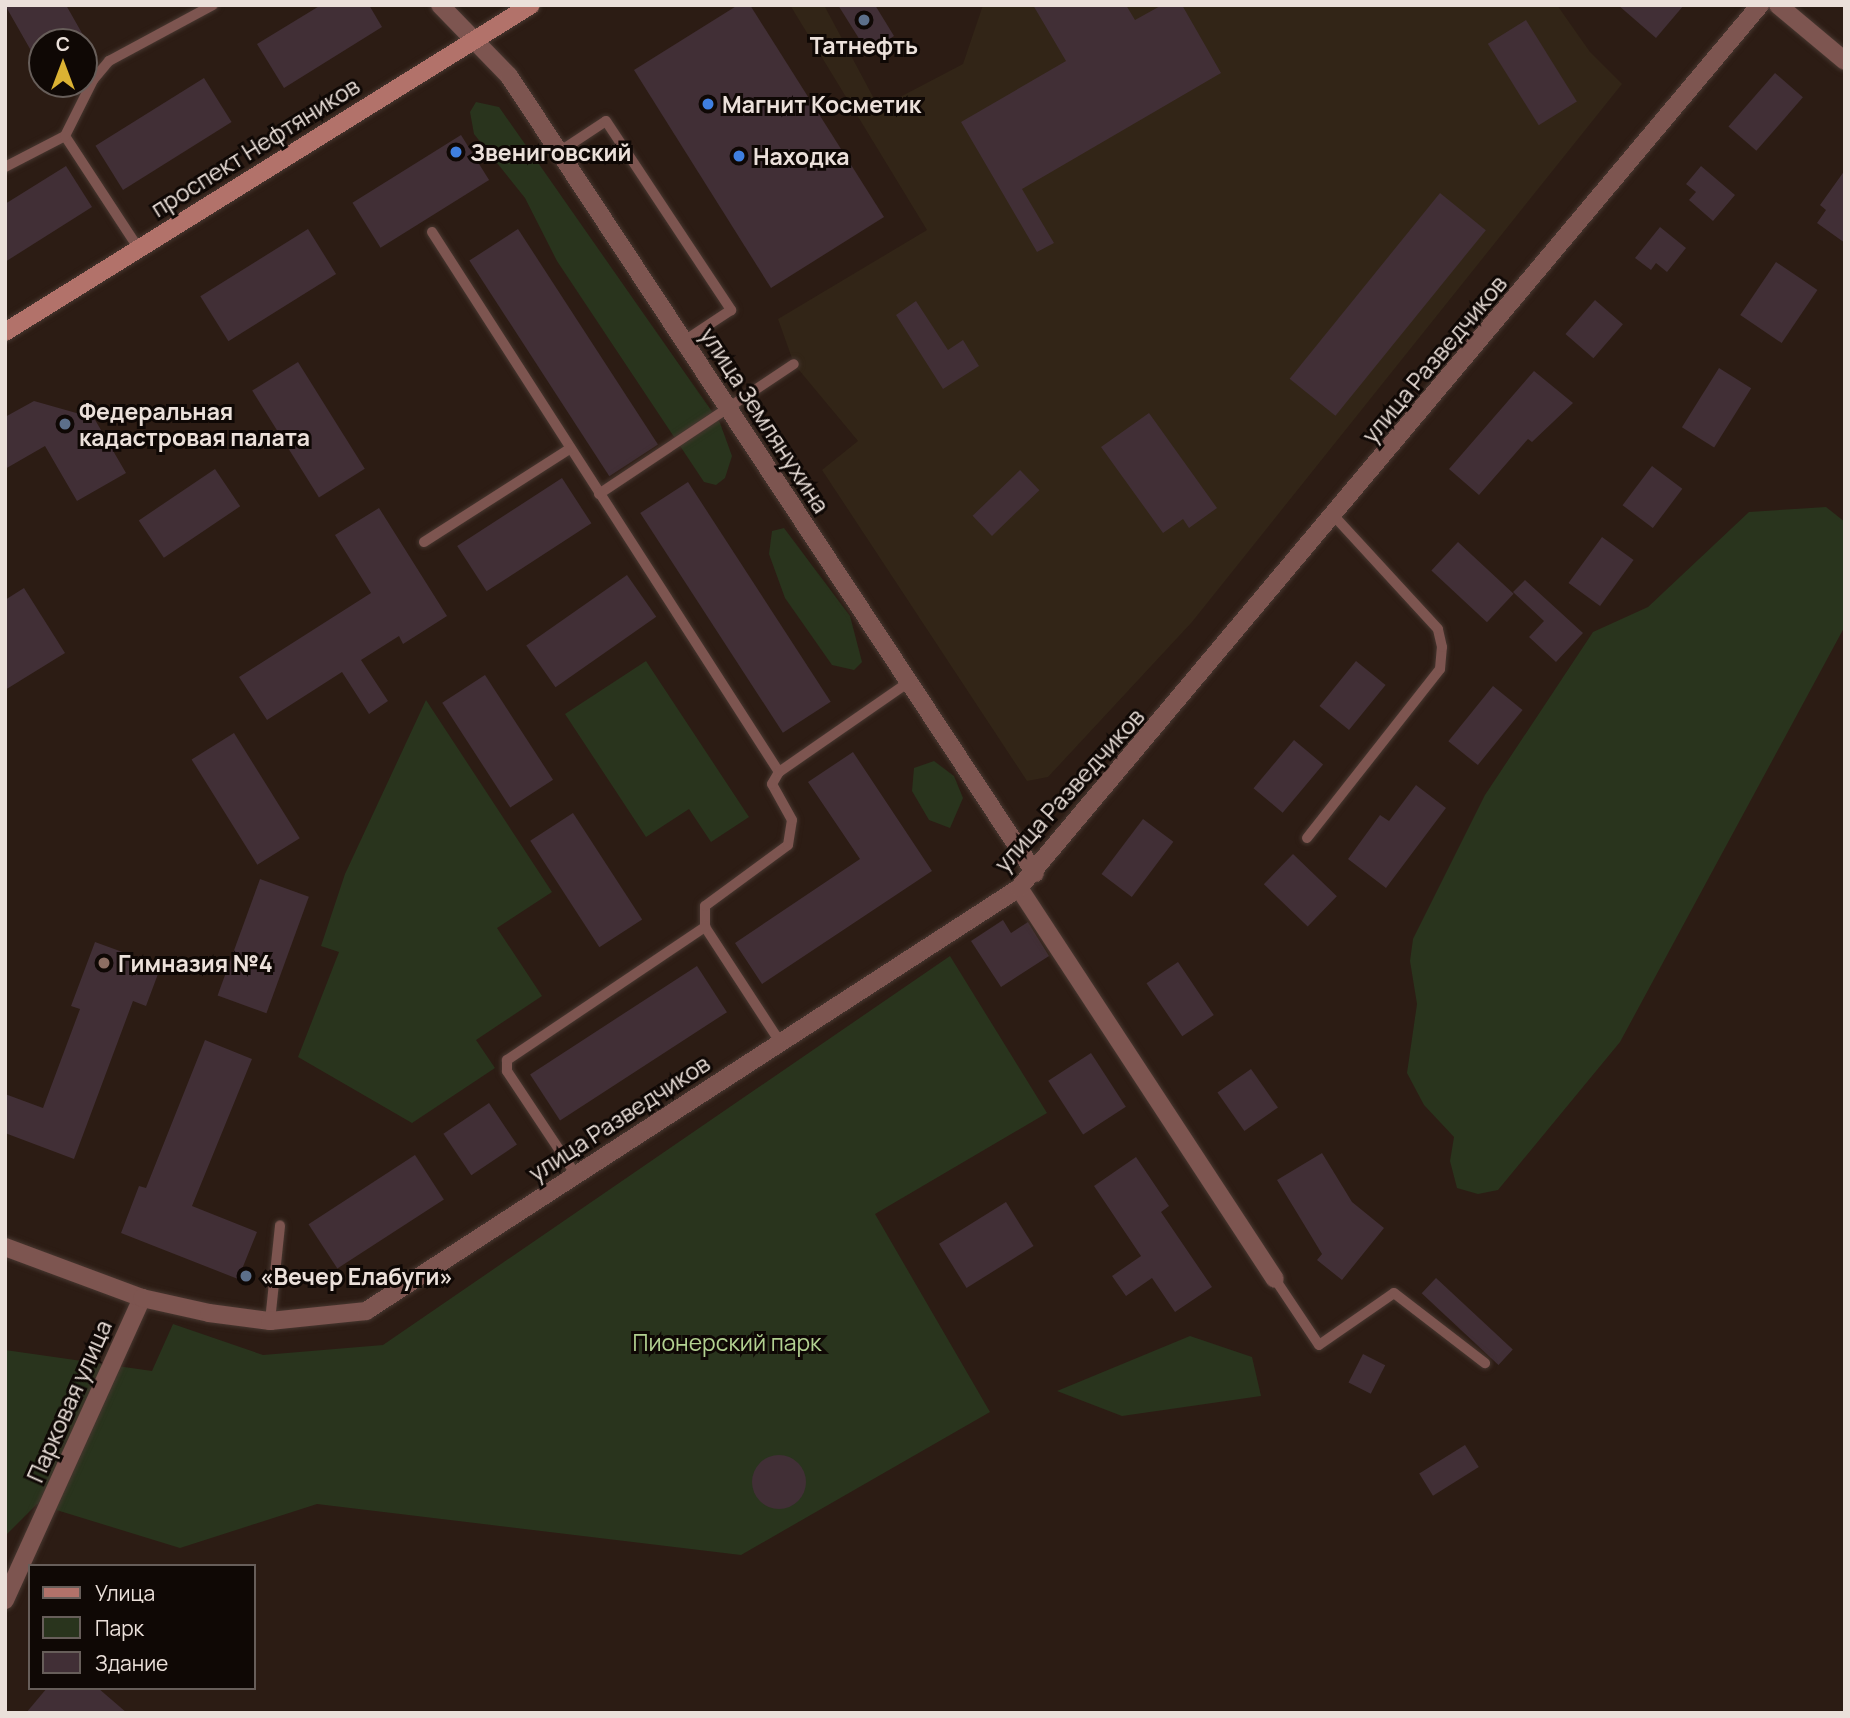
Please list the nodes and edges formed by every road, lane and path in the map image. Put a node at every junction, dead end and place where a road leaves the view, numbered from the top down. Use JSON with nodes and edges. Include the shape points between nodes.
{"nodes":[{"id":1,"x":213,"y":5,"type":"edge"},
{"id":2,"x":440,"y":5,"type":"edge"},
{"id":3,"x":531,"y":5,"type":"edge"},
{"id":4,"x":1760,"y":5,"type":"edge"},
{"id":5,"x":1778,"y":5,"type":"edge"},
{"id":6,"x":477,"y":40,"type":"junction"},
{"id":7,"x":1845,"y":61,"type":"edge"},
{"id":8,"x":65,"y":136,"type":"junction"},
{"id":9,"x":559,"y":152,"type":"junction"},
{"id":10,"x":5,"y":167,"type":"edge"},
{"id":11,"x":432,"y":232,"type":"dead end"},
{"id":12,"x":139,"y":249,"type":"junction"},
{"id":13,"x":5,"y":332,"type":"edge"},
{"id":14,"x":684,"y":341,"type":"junction"},
{"id":15,"x":794,"y":364,"type":"dead end"},
{"id":16,"x":727,"y":409,"type":"junction"},
{"id":17,"x":571,"y":448,"type":"junction"},
{"id":18,"x":599,"y":494,"type":"junction"},
{"id":19,"x":1335,"y":517,"type":"junction"},
{"id":20,"x":424,"y":542,"type":"dead end"},
{"id":21,"x":909,"y":682,"type":"junction"},
{"id":22,"x":779,"y":772,"type":"junction"},
{"id":23,"x":1307,"y":838,"type":"dead end"},
{"id":24,"x":1035,"y":873,"type":"junction"},
{"id":25,"x":1019,"y":888,"type":"junction"},
{"id":26,"x":705,"y":927,"type":"junction"},
{"id":27,"x":780,"y":1042,"type":"junction"},
{"id":28,"x":576,"y":1175,"type":"junction"},
{"id":29,"x":280,"y":1226,"type":"dead end"},
{"id":30,"x":5,"y":1247,"type":"edge"},
{"id":31,"x":1275,"y":1279,"type":"joint"},
{"id":32,"x":142,"y":1298,"type":"junction"},
{"id":33,"x":270,"y":1321,"type":"junction"},
{"id":34,"x":1485,"y":1363,"type":"dead end"},
{"id":35,"x":5,"y":1600,"type":"edge"}],
"edges":[{"from":1,"to":8,"type":"lane","via":[[109,61],[93,80]]},
{"from":2,"to":6,"type":"street","name":"улица Землянухина"},
{"from":3,"to":6,"type":"main road","name":"проспект Нефтяников"},
{"from":4,"to":19,"type":"street","name":"улица Разведчиков"},
{"from":5,"to":7,"type":"street"},
{"from":6,"to":9,"type":"street","name":"улица Землянухина","via":[[509,76]]},
{"from":6,"to":12,"type":"main road","name":"проспект Нефтяников"},
{"from":8,"to":10,"type":"lane"},
{"from":8,"to":12,"type":"lane"},
{"from":9,"to":14,"type":"street","name":"улица Землянухина"},
{"from":9,"to":14,"type":"lane","via":[[606,121],[732,310]]},
{"from":11,"to":17,"type":"lane"},
{"from":12,"to":13,"type":"main road","name":"проспект Нефтяников"},
{"from":14,"to":16,"type":"street","name":"улица Землянухина"},
{"from":15,"to":16,"type":"lane"},
{"from":16,"to":18,"type":"lane"},
{"from":16,"to":21,"type":"street","name":"улица Землянухина"},
{"from":17,"to":18,"type":"lane"},
{"from":17,"to":20,"type":"lane"},
{"from":18,"to":22,"type":"lane"},
{"from":19,"to":23,"type":"lane","via":[[1438,629],[1442,647],[1440,669]]},
{"from":19,"to":24,"type":"street","name":"улица Разведчиков"},
{"from":21,"to":22,"type":"lane"},
{"from":21,"to":24,"type":"street","name":"улица Землянухина"},
{"from":22,"to":26,"type":"lane","via":[[772,784],[792,820],[788,845],[710,900],[703,912]]},
{"from":24,"to":25,"type":"street","name":"улица Разведчиков"},
{"from":25,"to":27,"type":"street","name":"улица Разведчиков"},
{"from":25,"to":31,"type":"street"},
{"from":26,"to":27,"type":"lane"},
{"from":26,"to":28,"type":"lane","via":[[506,1060],[507,1071]]},
{"from":27,"to":28,"type":"street","name":"улица Разведчиков"},
{"from":28,"to":33,"type":"street","name":"улица Разведчиков","via":[[366,1311]]},
{"from":29,"to":33,"type":"lane"},
{"from":30,"to":32,"type":"street","name":"улица Разведчиков"},
{"from":31,"to":34,"type":"lane","via":[[1319,1345],[1394,1293]]},
{"from":32,"to":33,"type":"street","name":"улица Разведчиков"},
{"from":32,"to":35,"type":"street","name":"Парковая улица"}]}
